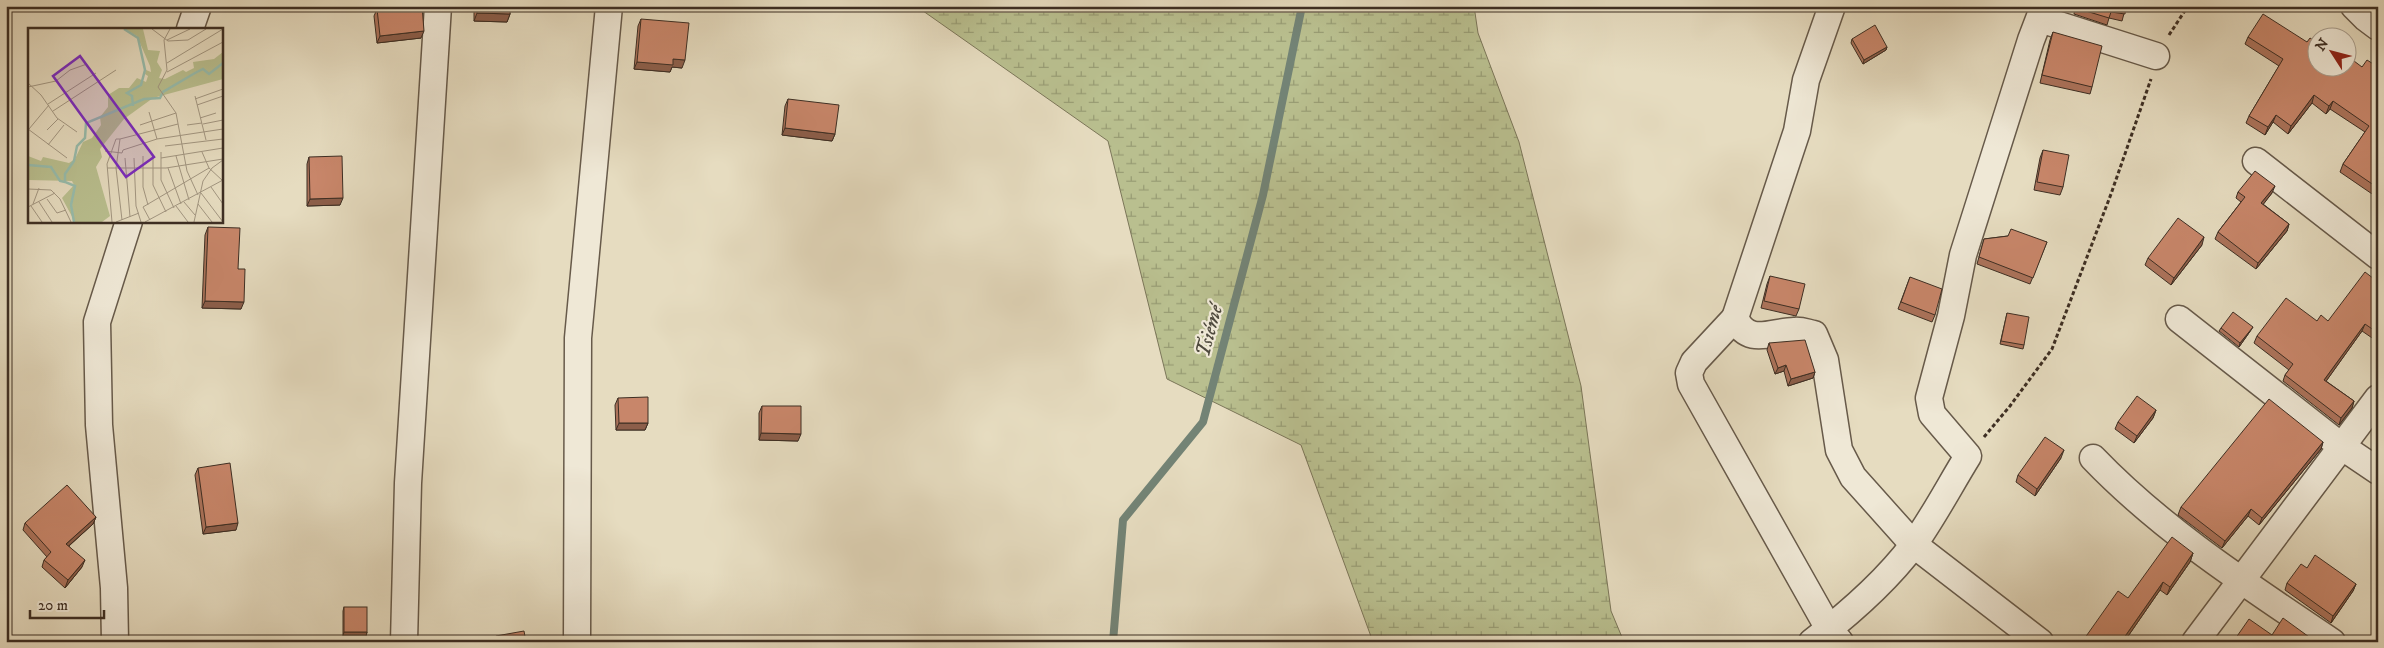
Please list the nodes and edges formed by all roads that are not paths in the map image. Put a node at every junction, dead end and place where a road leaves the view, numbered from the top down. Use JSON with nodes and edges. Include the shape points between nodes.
{"nodes":[{"id":1,"x":198,"y":6,"type":"edge"},
{"id":2,"x":438,"y":6,"type":"edge"},
{"id":3,"x":609,"y":6,"type":"edge"},
{"id":4,"x":1832,"y":6,"type":"edge"},
{"id":5,"x":2354,"y":6,"type":"edge"},
{"id":6,"x":2042,"y":12,"type":"edge"},
{"id":7,"x":2378,"y":26,"type":"edge"},
{"id":8,"x":190,"y":28,"type":"edge"},
{"id":9,"x":2156,"y":56,"type":"road end"},
{"id":10,"x":2256,"y":162,"type":"dead end"},
{"id":11,"x":129,"y":222,"type":"edge"},
{"id":12,"x":2378,"y":256,"type":"edge"},
{"id":13,"x":1735,"y":318,"type":"junction"},
{"id":14,"x":2179,"y":319,"type":"dead end"},
{"id":15,"x":2378,"y":398,"type":"edge"},
{"id":16,"x":2341,"y":446,"type":"junction"},
{"id":17,"x":2092,"y":458,"type":"dead end"},
{"id":18,"x":2378,"y":471,"type":"edge"},
{"id":19,"x":1913,"y":544,"type":"junction"},
{"id":20,"x":2240,"y":580,"type":"junction"},
{"id":21,"x":1827,"y":637,"type":"edge"},
{"id":22,"x":115,"y":642,"type":"edge"},
{"id":23,"x":404,"y":642,"type":"edge"},
{"id":24,"x":577,"y":642,"type":"edge"},
{"id":25,"x":2040,"y":642,"type":"edge"},
{"id":26,"x":2195,"y":642,"type":"edge"},
{"id":27,"x":2332,"y":642,"type":"edge"}],
"edges":[{"from":1,"to":8,"type":"street"},
{"from":2,"to":23,"type":"street","via":[[408,483]]},
{"from":3,"to":24,"type":"street","via":[[578,338]]},
{"from":4,"to":13,"type":"street","via":[[1806,80],[1797,131]]},
{"from":5,"to":7,"type":"street"},
{"from":6,"to":9,"type":"street"},
{"from":6,"to":19,"type":"street","via":[[1963,255],[1929,398],[1932,414],[1968,456]]},
{"from":10,"to":12,"type":"street"},
{"from":11,"to":22,"type":"street","via":[[97,322],[99,425],[114,588]]},
{"from":13,"to":19,"type":"street","via":[[1746,332],[1759,335],[1794,330],[1814,334],[1825,360],[1840,450],[1853,477]]},
{"from":13,"to":21,"type":"street","via":[[1694,362],[1689,373],[1691,384]]},
{"from":14,"to":16,"type":"street"},
{"from":15,"to":16,"type":"street"},
{"from":16,"to":18,"type":"street"},
{"from":16,"to":20,"type":"street"},
{"from":17,"to":20,"type":"street","via":[[2124,490]]},
{"from":19,"to":21,"type":"street"},
{"from":19,"to":25,"type":"street"},
{"from":20,"to":26,"type":"street"},
{"from":20,"to":27,"type":"street"}]}
